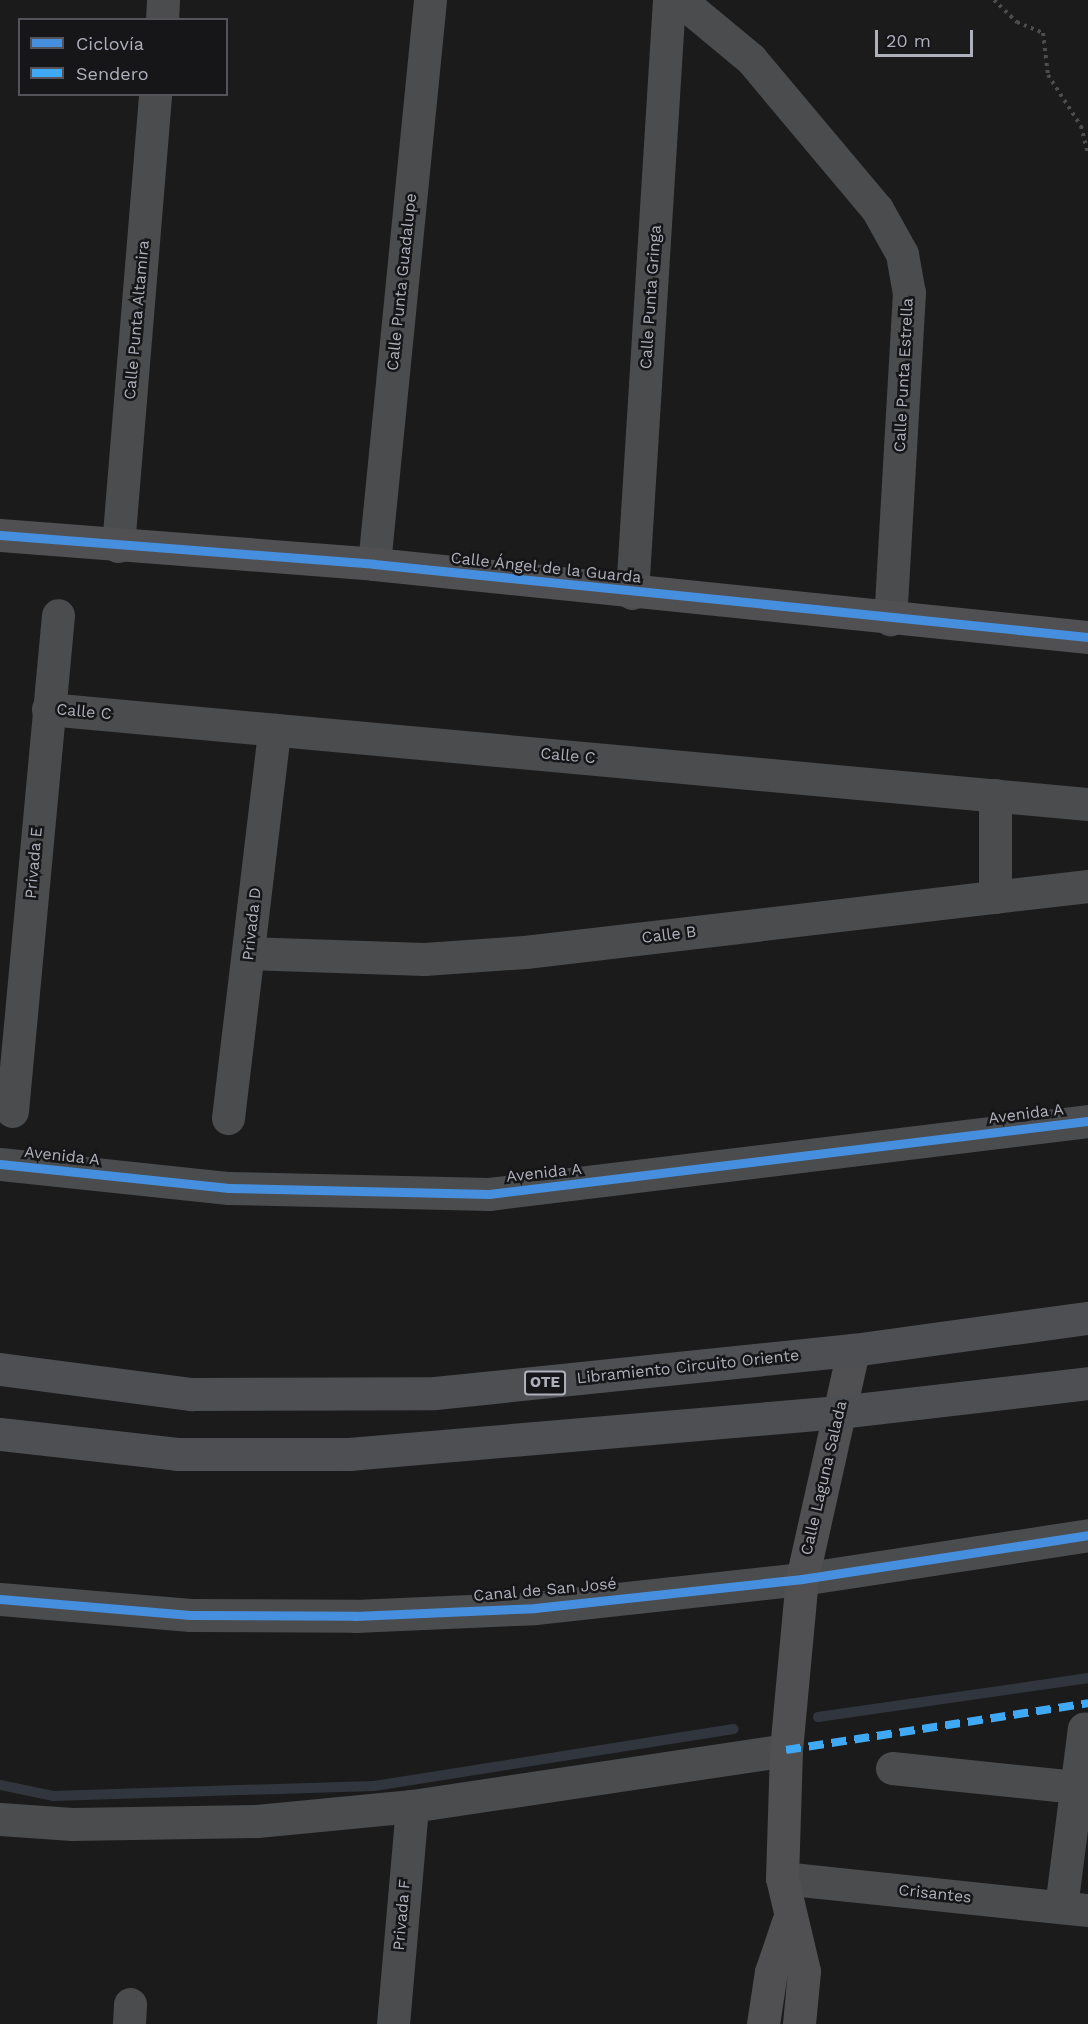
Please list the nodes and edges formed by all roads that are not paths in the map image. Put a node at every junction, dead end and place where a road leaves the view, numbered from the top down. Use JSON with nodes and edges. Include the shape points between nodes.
{"nodes":[{"id":1,"x":163,"y":0,"type":"edge"},
{"id":2,"x":430,"y":0,"type":"edge"},
{"id":3,"x":669,"y":0,"type":"edge"},
{"id":4,"x":680,"y":0,"type":"edge"},
{"id":5,"x":162,"y":18,"type":"edge"},
{"id":6,"x":155,"y":96,"type":"edge"},
{"id":7,"x":0,"y":535,"type":"edge"},
{"id":8,"x":118,"y":546,"type":"junction"},
{"id":9,"x":374,"y":564,"type":"junction"},
{"id":10,"x":632,"y":593,"type":"junction"},
{"id":11,"x":58,"y":615,"type":"dead end"},
{"id":12,"x":890,"y":619,"type":"junction"},
{"id":13,"x":1088,"y":637,"type":"edge"},
{"id":14,"x":48,"y":709,"type":"junction"},
{"id":15,"x":274,"y":730,"type":"junction"},
{"id":16,"x":995,"y":795,"type":"junction"},
{"id":17,"x":1088,"y":804,"type":"edge"},
{"id":18,"x":1088,"y":886,"type":"edge"},
{"id":19,"x":995,"y":897,"type":"junction"},
{"id":20,"x":249,"y":953,"type":"junction"},
{"id":21,"x":12,"y":1111,"type":"dead end"},
{"id":22,"x":228,"y":1118,"type":"dead end"},
{"id":23,"x":1088,"y":1121,"type":"edge"},
{"id":24,"x":0,"y":1164,"type":"edge"},
{"id":25,"x":1088,"y":1318,"type":"edge"},
{"id":26,"x":852,"y":1350,"type":"junction"},
{"id":27,"x":0,"y":1369,"type":"edge"},
{"id":28,"x":1088,"y":1383,"type":"edge"},
{"id":29,"x":839,"y":1412,"type":"junction"},
{"id":30,"x":0,"y":1434,"type":"edge"},
{"id":31,"x":1088,"y":1535,"type":"edge"},
{"id":32,"x":802,"y":1579,"type":"junction"},
{"id":33,"x":0,"y":1599,"type":"edge"},
{"id":34,"x":1084,"y":1728,"type":"dead end"},
{"id":35,"x":786,"y":1749,"type":"junction"},
{"id":36,"x":892,"y":1768,"type":"dead end"},
{"id":37,"x":1076,"y":1787,"type":"junction"},
{"id":38,"x":412,"y":1806,"type":"junction"},
{"id":39,"x":0,"y":1819,"type":"edge"},
{"id":40,"x":782,"y":1878,"type":"junction"},
{"id":41,"x":1074,"y":1908,"type":"edge"},
{"id":42,"x":788,"y":1922,"type":"junction"},
{"id":43,"x":393,"y":2024,"type":"edge"},
{"id":44,"x":763,"y":2024,"type":"edge"},
{"id":45,"x":799,"y":2024,"type":"edge"}],
"edges":[{"from":1,"to":5,"type":"street"},
{"from":2,"to":9,"type":"street","name":"Calle Punta Guadalupe"},
{"from":3,"to":10,"type":"street","name":"Calle Punta Gringa"},
{"from":4,"to":12,"type":"street","name":"Calle Punta Estrella","via":[[751,59],[877,209],[902,254],[909,292]]},
{"from":6,"to":8,"type":"street","name":"Calle Punta Altamira"},
{"from":7,"to":8,"type":"street","name":"Calle Ángel de la Guarda"},
{"from":8,"to":9,"type":"street","name":"Calle Ángel de la Guarda"},
{"from":9,"to":10,"type":"street","name":"Calle Ángel de la Guarda"},
{"from":10,"to":12,"type":"street","name":"Calle Ángel de la Guarda"},
{"from":11,"to":14,"type":"street","name":"Privada E"},
{"from":12,"to":13,"type":"street","name":"Calle Ángel de la Guarda"},
{"from":14,"to":15,"type":"street","name":"Calle C"},
{"from":14,"to":21,"type":"street","name":"Privada E"},
{"from":15,"to":16,"type":"street","name":"Calle C"},
{"from":15,"to":20,"type":"street","name":"Privada D"},
{"from":16,"to":17,"type":"street","name":"Calle C"},
{"from":16,"to":19,"type":"street"},
{"from":18,"to":19,"type":"street","name":"Calle B"},
{"from":19,"to":20,"type":"street","name":"Calle B","via":[[424,959]]},
{"from":20,"to":22,"type":"street","name":"Privada D"},
{"from":23,"to":24,"type":"street","name":"Avenida A","via":[[489,1194],[229,1188]]},
{"from":25,"to":26,"type":"main road","name":"Libramiento Circuito Oriente","number":"OTE"},
{"from":26,"to":27,"type":"main road","name":"Libramiento Circuito Oriente","number":"OTE","via":[[435,1393],[191,1394]]},
{"from":26,"to":29,"type":"street","name":"Calle Laguna Salada"},
{"from":28,"to":29,"type":"main road"},
{"from":29,"to":30,"type":"main road","via":[[349,1454],[177,1454]]},
{"from":29,"to":32,"type":"street","name":"Calle Laguna Salada"},
{"from":31,"to":32,"type":"street","name":"Canal de San José"},
{"from":32,"to":33,"type":"street","name":"Canal de San José","via":[[535,1608],[355,1616],[189,1614]]},
{"from":32,"to":35,"type":"street","name":"Calle Laguna Salada"},
{"from":34,"to":37,"type":"street"},
{"from":35,"to":38,"type":"street"},
{"from":35,"to":40,"type":"street","name":"Calle Laguna Salada"},
{"from":36,"to":37,"type":"street"},
{"from":37,"to":41,"type":"street"},
{"from":38,"to":39,"type":"street","via":[[204,1824]]},
{"from":38,"to":43,"type":"street","name":"Privada F"},
{"from":40,"to":41,"type":"street","name":"Crisantes"},
{"from":40,"to":42,"type":"street","name":"Calle Laguna Salada"},
{"from":42,"to":44,"type":"street","via":[[771,1972]]},
{"from":42,"to":45,"type":"street","name":"Calle Laguna Salada","via":[[804,1971]]}]}
